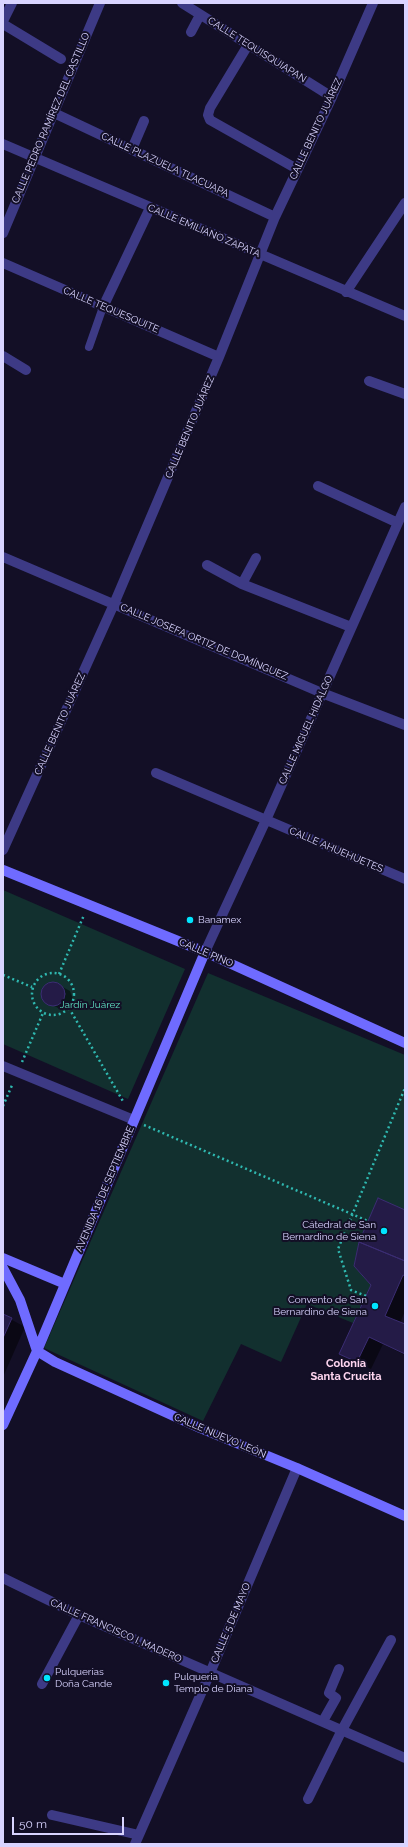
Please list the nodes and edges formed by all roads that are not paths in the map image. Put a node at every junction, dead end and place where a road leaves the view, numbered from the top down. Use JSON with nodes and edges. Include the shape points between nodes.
{"nodes":[{"id":1,"x":12,"y":3,"type":"edge"},
{"id":2,"x":100,"y":3,"type":"edge"},
{"id":3,"x":182,"y":3,"type":"edge"},
{"id":4,"x":373,"y":3,"type":"edge"},
{"id":5,"x":200,"y":15,"type":"junction"},
{"id":6,"x":3,"y":22,"type":"edge"},
{"id":7,"x":191,"y":32,"type":"dead end"},
{"id":8,"x":248,"y":45,"type":"junction"},
{"id":9,"x":61,"y":59,"type":"dead end"},
{"id":10,"x":332,"y":96,"type":"junction"},
{"id":11,"x":54,"y":113,"type":"junction"},
{"id":12,"x":144,"y":122,"type":"dead end"},
{"id":13,"x":3,"y":144,"type":"edge"},
{"id":14,"x":132,"y":149,"type":"junction"},
{"id":15,"x":34,"y":157,"type":"junction"},
{"id":16,"x":297,"y":169,"type":"junction"},
{"id":17,"x":405,"y":204,"type":"edge"},
{"id":18,"x":150,"y":208,"type":"junction"},
{"id":19,"x":275,"y":217,"type":"junction"},
{"id":20,"x":3,"y":233,"type":"edge"},
{"id":21,"x":260,"y":255,"type":"junction"},
{"id":22,"x":3,"y":263,"type":"edge"},
{"id":23,"x":346,"y":292,"type":"junction"},
{"id":24,"x":103,"y":307,"type":"junction"},
{"id":25,"x":405,"y":316,"type":"edge"},
{"id":26,"x":89,"y":347,"type":"dead end"},
{"id":27,"x":3,"y":356,"type":"edge"},
{"id":28,"x":219,"y":357,"type":"junction"},
{"id":29,"x":26,"y":370,"type":"dead end"},
{"id":30,"x":368,"y":381,"type":"dead end"},
{"id":31,"x":405,"y":394,"type":"edge"},
{"id":32,"x":318,"y":486,"type":"dead end"},
{"id":33,"x":405,"y":507,"type":"edge"},
{"id":34,"x":398,"y":523,"type":"junction"},
{"id":35,"x":3,"y":557,"type":"edge"},
{"id":36,"x":256,"y":558,"type":"dead end"},
{"id":37,"x":207,"y":565,"type":"dead end"},
{"id":38,"x":242,"y":584,"type":"junction"},
{"id":39,"x":114,"y":604,"type":"junction"},
{"id":40,"x":351,"y":627,"type":"junction"},
{"id":41,"x":322,"y":693,"type":"junction"},
{"id":42,"x":405,"y":726,"type":"edge"},
{"id":43,"x":156,"y":773,"type":"dead end"},
{"id":44,"x":266,"y":820,"type":"junction"},
{"id":45,"x":3,"y":850,"type":"edge"},
{"id":46,"x":3,"y":870,"type":"edge"},
{"id":47,"x":405,"y":879,"type":"edge"},
{"id":48,"x":205,"y":952,"type":"junction"},
{"id":49,"x":405,"y":1043,"type":"edge"},
{"id":50,"x":3,"y":1066,"type":"edge"},
{"id":51,"x":134,"y":1120,"type":"junction"},
{"id":52,"x":3,"y":1258,"type":"edge"},
{"id":53,"x":3,"y":1268,"type":"edge"},
{"id":54,"x":65,"y":1284,"type":"junction"},
{"id":55,"x":37,"y":1351,"type":"junction"},
{"id":56,"x":3,"y":1425,"type":"edge"},
{"id":57,"x":296,"y":1468,"type":"junction"},
{"id":58,"x":405,"y":1516,"type":"edge"},
{"id":59,"x":3,"y":1578,"type":"edge"},
{"id":60,"x":79,"y":1615,"type":"junction"},
{"id":61,"x":391,"y":1640,"type":"dead end"},
{"id":62,"x":339,"y":1669,"type":"dead end"},
{"id":63,"x":210,"y":1673,"type":"junction"},
{"id":64,"x":42,"y":1684,"type":"dead end"},
{"id":65,"x":323,"y":1721,"type":"junction"},
{"id":66,"x":342,"y":1730,"type":"junction"},
{"id":67,"x":405,"y":1758,"type":"edge"},
{"id":68,"x":308,"y":1799,"type":"dead end"},
{"id":69,"x":52,"y":1815,"type":"dead end"},
{"id":70,"x":137,"y":1839,"type":"edge"}],
"edges":[{"from":1,"to":6,"type":"street"},
{"from":2,"to":11,"type":"street","name":"CALLE PEDRO RAMÍREZ DEL CASTILLO"},
{"from":3,"to":5,"type":"street","name":"CALLE TEQUISQUIAPAN"},
{"from":4,"to":10,"type":"street","name":"CALLE BENITO JUÁREZ"},
{"from":5,"to":7,"type":"street"},
{"from":5,"to":8,"type":"street","name":"CALLE TEQUISQUIAPAN"},
{"from":6,"to":9,"type":"street"},
{"from":8,"to":10,"type":"street","name":"CALLE TEQUISQUIAPAN"},
{"from":8,"to":16,"type":"street","via":[[208,115],[210,120]]},
{"from":10,"to":16,"type":"street","name":"CALLE BENITO JUÁREZ"},
{"from":11,"to":14,"type":"street","name":"CALLE PLAZUELA TLACUAPA"},
{"from":11,"to":15,"type":"street","name":"CALLE PEDRO RAMÍREZ DEL CASTILLO"},
{"from":12,"to":14,"type":"street"},
{"from":13,"to":15,"type":"street","name":"CALLE EMILIANO ZAPATA"},
{"from":14,"to":19,"type":"street","name":"CALLE PLAZUELA TLACUAPA"},
{"from":15,"to":18,"type":"street","name":"CALLE EMILIANO ZAPATA"},
{"from":15,"to":20,"type":"street","name":"CALLE PEDRO RAMÍREZ DEL CASTILLO"},
{"from":16,"to":19,"type":"street","name":"CALLE BENITO JUÁREZ"},
{"from":17,"to":23,"type":"street"},
{"from":18,"to":21,"type":"street","name":"CALLE EMILIANO ZAPATA"},
{"from":18,"to":24,"type":"street"},
{"from":19,"to":21,"type":"street","name":"CALLE BENITO JUÁREZ"},
{"from":21,"to":23,"type":"street","name":"CALLE EMILIANO ZAPATA"},
{"from":21,"to":28,"type":"street","name":"CALLE BENITO JUÁREZ"},
{"from":22,"to":24,"type":"street","name":"CALLE TEQUESQUITE"},
{"from":23,"to":25,"type":"street","name":"CALLE EMILIANO ZAPATA"},
{"from":24,"to":26,"type":"lane"},
{"from":24,"to":28,"type":"street","name":"CALLE TEQUESQUITE"},
{"from":27,"to":29,"type":"street"},
{"from":28,"to":39,"type":"street","name":"CALLE BENITO JUÁREZ"},
{"from":30,"to":31,"type":"street"},
{"from":32,"to":34,"type":"street"},
{"from":33,"to":34,"type":"street","name":"CALLE MIGUEL HIDALGO"},
{"from":34,"to":40,"type":"street","name":"CALLE MIGUEL HIDALGO"},
{"from":35,"to":39,"type":"street","name":"CALLE JOSEFA ORTIZ DE DOMÍNGUEZ"},
{"from":36,"to":38,"type":"street"},
{"from":37,"to":38,"type":"street"},
{"from":38,"to":40,"type":"street"},
{"from":39,"to":41,"type":"street","name":"CALLE JOSEFA ORTIZ DE DOMÍNGUEZ"},
{"from":39,"to":45,"type":"street","name":"CALLE BENITO JUÁREZ"},
{"from":40,"to":41,"type":"street","name":"CALLE MIGUEL HIDALGO"},
{"from":41,"to":42,"type":"street","name":"CALLE JOSEFA ORTIZ DE DOMÍNGUEZ"},
{"from":41,"to":44,"type":"street","name":"CALLE MIGUEL HIDALGO"},
{"from":43,"to":44,"type":"street","name":"CALLE AHUEHUETES"},
{"from":44,"to":47,"type":"street","name":"CALLE AHUEHUETES"},
{"from":44,"to":48,"type":"street","name":"CALLE MIGUEL HIDALGO"},
{"from":46,"to":48,"type":"street","name":"CALLE PINO"},
{"from":48,"to":49,"type":"street","name":"CALLE PINO"},
{"from":48,"to":51,"type":"street","name":"AVENIDA 16 DE SEPTIEMBRE"},
{"from":50,"to":51,"type":"street"},
{"from":51,"to":54,"type":"street","name":"AVENIDA 16 DE SEPTIEMBRE"},
{"from":52,"to":54,"type":"street"},
{"from":53,"to":55,"type":"street","via":[[20,1300]]},
{"from":54,"to":55,"type":"street","name":"AVENIDA 16 DE SEPTIEMBRE"},
{"from":55,"to":56,"type":"street","name":"AVENIDA 16 DE SEPTIEMBRE"},
{"from":55,"to":57,"type":"street","name":"CALLE NUEVO LEÓN","via":[[54,1362],[200,1428]]},
{"from":57,"to":58,"type":"street","name":"CALLE NUEVO LEÓN"},
{"from":57,"to":63,"type":"street","name":"CALLE 5 DE MAYO"},
{"from":59,"to":60,"type":"street","name":"CALLE FRANCISCO I. MADERO"},
{"from":60,"to":63,"type":"street","name":"CALLE FRANCISCO I. MADERO"},
{"from":60,"to":64,"type":"street"},
{"from":61,"to":66,"type":"street"},
{"from":62,"to":65,"type":"street","via":[[329,1693],[336,1698]]},
{"from":63,"to":65,"type":"street","name":"CALLE FRANCISCO I. MADERO"},
{"from":63,"to":70,"type":"street","name":"CALLE 5 DE MAYO"},
{"from":65,"to":66,"type":"street","name":"CALLE FRANCISCO I. MADERO"},
{"from":66,"to":67,"type":"street","name":"CALLE FRANCISCO I. MADERO"},
{"from":66,"to":68,"type":"street"},
{"from":69,"to":70,"type":"street"}]}
